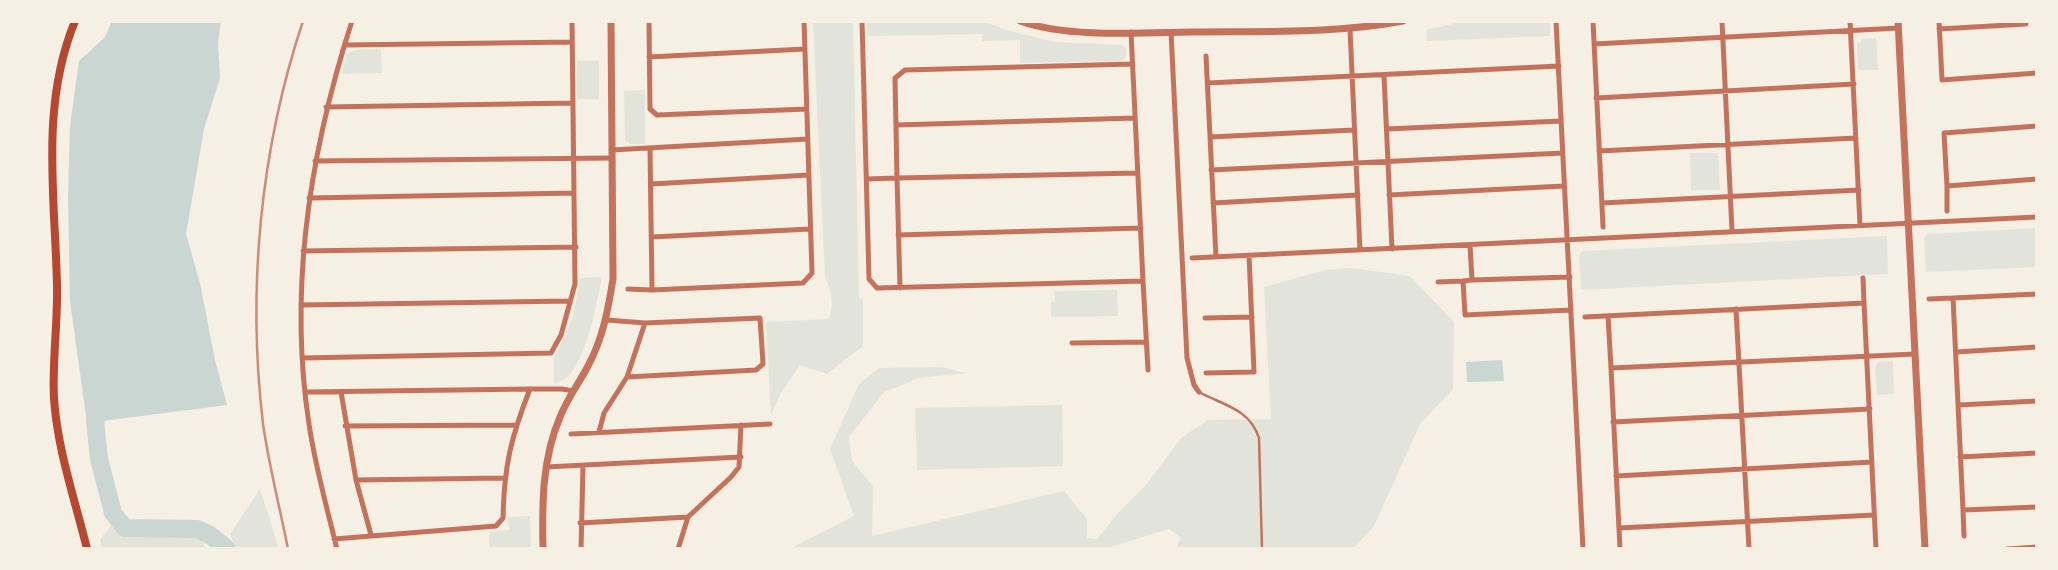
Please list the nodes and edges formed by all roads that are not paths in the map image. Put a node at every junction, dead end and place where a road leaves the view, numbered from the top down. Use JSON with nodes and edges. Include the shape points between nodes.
{"nodes":[{"id":1,"x":75,"y":21,"type":"edge"},
{"id":2,"x":352,"y":21,"type":"edge"},
{"id":3,"x":572,"y":21,"type":"edge"},
{"id":4,"x":611,"y":21,"type":"edge"},
{"id":5,"x":649,"y":21,"type":"edge"},
{"id":6,"x":804,"y":21,"type":"edge"},
{"id":7,"x":862,"y":21,"type":"edge"},
{"id":8,"x":1020,"y":21,"type":"edge"},
{"id":9,"x":1403,"y":21,"type":"edge"},
{"id":10,"x":1556,"y":21,"type":"edge"},
{"id":11,"x":1593,"y":21,"type":"edge"},
{"id":12,"x":1722,"y":21,"type":"edge"},
{"id":13,"x":1850,"y":21,"type":"edge"},
{"id":14,"x":1939,"y":21,"type":"edge"},
{"id":15,"x":2026,"y":24,"type":"dead end"},
{"id":16,"x":1899,"y":25,"type":"edge"},
{"id":17,"x":1350,"y":29,"type":"junction"},
{"id":18,"x":1939,"y":29,"type":"junction"},
{"id":19,"x":1851,"y":31,"type":"junction"},
{"id":20,"x":1131,"y":32,"type":"junction"},
{"id":21,"x":1171,"y":32,"type":"junction"},
{"id":22,"x":1723,"y":38,"type":"junction"},
{"id":23,"x":572,"y":42,"type":"junction"},
{"id":24,"x":1594,"y":44,"type":"junction"},
{"id":25,"x":345,"y":45,"type":"junction"},
{"id":26,"x":805,"y":49,"type":"junction"},
{"id":27,"x":1206,"y":56,"type":"dead end"},
{"id":28,"x":649,"y":57,"type":"junction"},
{"id":29,"x":1132,"y":64,"type":"junction"},
{"id":30,"x":1559,"y":66,"type":"junction"},
{"id":31,"x":2037,"y":73,"type":"edge"},
{"id":32,"x":1384,"y":76,"type":"junction"},
{"id":33,"x":1352,"y":78,"type":"junction"},
{"id":34,"x":1208,"y":83,"type":"junction"},
{"id":35,"x":1854,"y":84,"type":"junction"},
{"id":36,"x":1725,"y":91,"type":"junction"},
{"id":37,"x":1596,"y":98,"type":"junction"},
{"id":38,"x":573,"y":103,"type":"junction"},
{"id":39,"x":326,"y":107,"type":"junction"},
{"id":40,"x":807,"y":109,"type":"junction"},
{"id":41,"x":1135,"y":118,"type":"junction"},
{"id":42,"x":1562,"y":121,"type":"junction"},
{"id":43,"x":896,"y":125,"type":"junction"},
{"id":44,"x":2037,"y":126,"type":"edge"},
{"id":45,"x":1387,"y":129,"type":"junction"},
{"id":46,"x":1354,"y":130,"type":"junction"},
{"id":47,"x":1210,"y":137,"type":"junction"},
{"id":48,"x":1856,"y":138,"type":"junction"},
{"id":49,"x":808,"y":139,"type":"junction"},
{"id":50,"x":1727,"y":143,"type":"junction"},
{"id":51,"x":650,"y":148,"type":"junction"},
{"id":52,"x":1599,"y":151,"type":"junction"},
{"id":53,"x":1563,"y":153,"type":"junction"},
{"id":54,"x":612,"y":154,"type":"junction"},
{"id":55,"x":574,"y":159,"type":"junction"},
{"id":56,"x":315,"y":161,"type":"junction"},
{"id":57,"x":1388,"y":162,"type":"junction"},
{"id":58,"x":1356,"y":164,"type":"junction"},
{"id":59,"x":1211,"y":170,"type":"junction"},
{"id":60,"x":1138,"y":173,"type":"junction"},
{"id":61,"x":809,"y":175,"type":"junction"},
{"id":62,"x":897,"y":178,"type":"junction"},
{"id":63,"x":867,"y":179,"type":"junction"},
{"id":64,"x":2037,"y":179,"type":"edge"},
{"id":65,"x":651,"y":184,"type":"junction"},
{"id":66,"x":1564,"y":186,"type":"junction"},
{"id":67,"x":1947,"y":186,"type":"junction"},
{"id":68,"x":1859,"y":190,"type":"junction"},
{"id":69,"x":575,"y":193,"type":"junction"},
{"id":70,"x":1358,"y":195,"type":"junction"},
{"id":71,"x":1389,"y":195,"type":"junction"},
{"id":72,"x":1731,"y":196,"type":"junction"},
{"id":73,"x":309,"y":198,"type":"junction"},
{"id":74,"x":1213,"y":203,"type":"junction"},
{"id":75,"x":1602,"y":203,"type":"junction"},
{"id":76,"x":1947,"y":211,"type":"dead end"},
{"id":77,"x":2037,"y":217,"type":"edge"},
{"id":78,"x":1909,"y":223,"type":"junction"},
{"id":79,"x":1860,"y":225,"type":"junction"},
{"id":80,"x":1604,"y":227,"type":"dead end"},
{"id":81,"x":1141,"y":228,"type":"junction"},
{"id":82,"x":810,"y":229,"type":"junction"},
{"id":83,"x":1732,"y":231,"type":"junction"},
{"id":84,"x":898,"y":235,"type":"junction"},
{"id":85,"x":652,"y":237,"type":"junction"},
{"id":86,"x":1568,"y":240,"type":"junction"},
{"id":87,"x":1470,"y":245,"type":"junction"},
{"id":88,"x":576,"y":247,"type":"junction"},
{"id":89,"x":1392,"y":248,"type":"junction"},
{"id":90,"x":1360,"y":250,"type":"junction"},
{"id":91,"x":303,"y":251,"type":"junction"},
{"id":92,"x":1249,"y":256,"type":"junction"},
{"id":93,"x":1216,"y":257,"type":"junction"},
{"id":94,"x":1192,"y":258,"type":"dead end"},
{"id":95,"x":1570,"y":276,"type":"junction"},
{"id":96,"x":1863,"y":278,"type":"dead end"},
{"id":97,"x":1472,"y":280,"type":"junction"},
{"id":98,"x":1143,"y":281,"type":"junction"},
{"id":99,"x":1463,"y":281,"type":"junction"},
{"id":100,"x":1438,"y":282,"type":"dead end"},
{"id":101,"x":900,"y":288,"type":"junction"},
{"id":102,"x":628,"y":289,"type":"dead end"},
{"id":103,"x":652,"y":289,"type":"junction"},
{"id":104,"x":2037,"y":294,"type":"edge"},
{"id":105,"x":1953,"y":298,"type":"junction"},
{"id":106,"x":1929,"y":299,"type":"dead end"},
{"id":107,"x":570,"y":301,"type":"junction"},
{"id":108,"x":1864,"y":303,"type":"junction"},
{"id":109,"x":301,"y":305,"type":"junction"},
{"id":110,"x":1736,"y":309,"type":"junction"},
{"id":111,"x":1571,"y":310,"type":"junction"},
{"id":112,"x":1465,"y":314,"type":"junction"},
{"id":113,"x":1457,"y":315,"type":"dead end"},
{"id":114,"x":1608,"y":316,"type":"junction"},
{"id":115,"x":1252,"y":317,"type":"junction"},
{"id":116,"x":1586,"y":317,"type":"dead end"},
{"id":117,"x":1205,"y":318,"type":"dead end"},
{"id":118,"x":607,"y":320,"type":"junction"},
{"id":119,"x":645,"y":323,"type":"junction"},
{"id":120,"x":1146,"y":342,"type":"junction"},
{"id":121,"x":1072,"y":343,"type":"dead end"},
{"id":122,"x":2037,"y":347,"type":"edge"},
{"id":123,"x":1956,"y":352,"type":"junction"},
{"id":124,"x":1916,"y":354,"type":"junction"},
{"id":125,"x":1867,"y":357,"type":"junction"},
{"id":126,"x":302,"y":358,"type":"junction"},
{"id":127,"x":1739,"y":362,"type":"junction"},
{"id":128,"x":1611,"y":368,"type":"junction"},
{"id":129,"x":1147,"y":370,"type":"dead end"},
{"id":130,"x":1206,"y":373,"type":"dead end"},
{"id":131,"x":627,"y":377,"type":"junction"},
{"id":132,"x":530,"y":388,"type":"junction"},
{"id":133,"x":574,"y":391,"type":"junction"},
{"id":134,"x":305,"y":392,"type":"junction"},
{"id":135,"x":341,"y":392,"type":"junction"},
{"id":136,"x":1199,"y":392,"type":"joint"},
{"id":137,"x":2037,"y":401,"type":"edge"},
{"id":138,"x":1958,"y":405,"type":"junction"},
{"id":139,"x":1870,"y":409,"type":"junction"},
{"id":140,"x":1741,"y":416,"type":"junction"},
{"id":141,"x":1613,"y":422,"type":"junction"},
{"id":142,"x":770,"y":424,"type":"dead end"},
{"id":143,"x":516,"y":425,"type":"junction"},
{"id":144,"x":741,"y":425,"type":"junction"},
{"id":145,"x":345,"y":426,"type":"junction"},
{"id":146,"x":599,"y":432,"type":"junction"},
{"id":147,"x":571,"y":434,"type":"dead end"},
{"id":148,"x":2037,"y":453,"type":"edge"},
{"id":149,"x":741,"y":457,"type":"junction"},
{"id":150,"x":1960,"y":457,"type":"junction"},
{"id":151,"x":1872,"y":462,"type":"junction"},
{"id":152,"x":583,"y":466,"type":"junction"},
{"id":153,"x":546,"y":467,"type":"junction"},
{"id":154,"x":1744,"y":468,"type":"junction"},
{"id":155,"x":1616,"y":475,"type":"junction"},
{"id":156,"x":504,"y":478,"type":"junction"},
{"id":157,"x":356,"y":480,"type":"junction"},
{"id":158,"x":2037,"y":507,"type":"edge"},
{"id":159,"x":1963,"y":510,"type":"junction"},
{"id":160,"x":1874,"y":515,"type":"junction"},
{"id":161,"x":688,"y":517,"type":"junction"},
{"id":162,"x":1747,"y":521,"type":"junction"},
{"id":163,"x":580,"y":523,"type":"junction"},
{"id":164,"x":1619,"y":528,"type":"junction"},
{"id":165,"x":371,"y":536,"type":"junction"},
{"id":166,"x":1964,"y":536,"type":"dead end"},
{"id":167,"x":334,"y":538,"type":"junction"},
{"id":168,"x":2037,"y":547,"type":"edge"},
{"id":169,"x":87,"y":549,"type":"edge"},
{"id":170,"x":337,"y":549,"type":"edge"},
{"id":171,"x":543,"y":549,"type":"edge"},
{"id":172,"x":581,"y":549,"type":"edge"},
{"id":173,"x":678,"y":549,"type":"edge"},
{"id":174,"x":1262,"y":549,"type":"edge"},
{"id":175,"x":1583,"y":549,"type":"edge"},
{"id":176,"x":1620,"y":549,"type":"edge"},
{"id":177,"x":1749,"y":549,"type":"edge"},
{"id":178,"x":1876,"y":549,"type":"edge"},
{"id":179,"x":1925,"y":549,"type":"edge"},
{"id":180,"x":2007,"y":549,"type":"edge"}],
"edges":[{"from":1,"to":169,"type":"main road","via":[[64,46],[51,145],[58,322],[54,397]]},
{"from":2,"to":25,"type":"street"},
{"from":3,"to":23,"type":"street"},
{"from":4,"to":54,"type":"street"},
{"from":5,"to":28,"type":"street"},
{"from":6,"to":26,"type":"street"},
{"from":7,"to":63,"type":"street"},
{"from":8,"to":20,"type":"street","via":[[1064,29]]},
{"from":9,"to":17,"type":"street"},
{"from":10,"to":30,"type":"street"},
{"from":11,"to":24,"type":"street"},
{"from":12,"to":22,"type":"street"},
{"from":13,"to":19,"type":"street"},
{"from":14,"to":18,"type":"street"},
{"from":15,"to":18,"type":"street"},
{"from":16,"to":19,"type":"street"},
{"from":16,"to":78,"type":"street"},
{"from":17,"to":21,"type":"street"},
{"from":17,"to":33,"type":"street"},
{"from":18,"to":31,"type":"street","via":[[1942,80]]},
{"from":19,"to":22,"type":"street"},
{"from":19,"to":35,"type":"street"},
{"from":20,"to":21,"type":"street"},
{"from":20,"to":29,"type":"street"},
{"from":21,"to":136,"type":"street","via":[[1187,358]]},
{"from":22,"to":24,"type":"street"},
{"from":22,"to":36,"type":"street"},
{"from":23,"to":25,"type":"street"},
{"from":23,"to":38,"type":"street"},
{"from":24,"to":37,"type":"street"},
{"from":25,"to":39,"type":"street"},
{"from":26,"to":28,"type":"street"},
{"from":26,"to":40,"type":"street"},
{"from":27,"to":34,"type":"street"},
{"from":28,"to":40,"type":"street","via":[[650,109],[657,114]]},
{"from":29,"to":41,"type":"street"},
{"from":29,"to":43,"type":"street","via":[[905,70],[895,78]]},
{"from":30,"to":32,"type":"street"},
{"from":30,"to":42,"type":"street"},
{"from":32,"to":33,"type":"street"},
{"from":32,"to":45,"type":"street"},
{"from":33,"to":34,"type":"street"},
{"from":33,"to":46,"type":"street"},
{"from":34,"to":47,"type":"street"},
{"from":35,"to":36,"type":"street"},
{"from":35,"to":48,"type":"street"},
{"from":36,"to":37,"type":"street"},
{"from":36,"to":50,"type":"street"},
{"from":37,"to":52,"type":"street"},
{"from":38,"to":39,"type":"street"},
{"from":38,"to":55,"type":"street"},
{"from":39,"to":56,"type":"street"},
{"from":40,"to":49,"type":"street"},
{"from":41,"to":43,"type":"street"},
{"from":41,"to":60,"type":"street"},
{"from":42,"to":45,"type":"street"},
{"from":42,"to":53,"type":"street"},
{"from":43,"to":62,"type":"street"},
{"from":44,"to":67,"type":"street","via":[[1944,133]]},
{"from":45,"to":57,"type":"street"},
{"from":46,"to":47,"type":"street"},
{"from":46,"to":58,"type":"street"},
{"from":47,"to":59,"type":"street"},
{"from":48,"to":50,"type":"street"},
{"from":48,"to":68,"type":"street"},
{"from":49,"to":51,"type":"street"},
{"from":49,"to":61,"type":"street"},
{"from":50,"to":52,"type":"street"},
{"from":50,"to":72,"type":"street"},
{"from":51,"to":54,"type":"street"},
{"from":51,"to":65,"type":"street"},
{"from":52,"to":75,"type":"street"},
{"from":53,"to":57,"type":"street"},
{"from":53,"to":66,"type":"street"},
{"from":54,"to":55,"type":"street"},
{"from":54,"to":118,"type":"street","via":[[613,279]]},
{"from":55,"to":56,"type":"street"},
{"from":55,"to":69,"type":"street"},
{"from":56,"to":73,"type":"street"},
{"from":57,"to":58,"type":"street"},
{"from":57,"to":71,"type":"street"},
{"from":58,"to":59,"type":"street"},
{"from":58,"to":70,"type":"street"},
{"from":59,"to":74,"type":"street"},
{"from":60,"to":62,"type":"street"},
{"from":60,"to":81,"type":"street"},
{"from":61,"to":65,"type":"street"},
{"from":61,"to":82,"type":"street"},
{"from":62,"to":63,"type":"street"},
{"from":62,"to":84,"type":"street"},
{"from":63,"to":101,"type":"street","via":[[869,279],[877,288]]},
{"from":64,"to":67,"type":"street"},
{"from":65,"to":85,"type":"street"},
{"from":66,"to":71,"type":"street"},
{"from":66,"to":86,"type":"street"},
{"from":67,"to":76,"type":"street"},
{"from":68,"to":72,"type":"street"},
{"from":68,"to":79,"type":"street"},
{"from":69,"to":73,"type":"street"},
{"from":69,"to":88,"type":"street"},
{"from":70,"to":74,"type":"street"},
{"from":70,"to":90,"type":"street"},
{"from":71,"to":89,"type":"street"},
{"from":72,"to":75,"type":"street"},
{"from":72,"to":83,"type":"street"},
{"from":73,"to":91,"type":"street"},
{"from":74,"to":93,"type":"street"},
{"from":75,"to":80,"type":"street"},
{"from":77,"to":78,"type":"street"},
{"from":78,"to":79,"type":"street"},
{"from":78,"to":124,"type":"street"},
{"from":79,"to":83,"type":"street"},
{"from":81,"to":84,"type":"street"},
{"from":81,"to":98,"type":"street"},
{"from":82,"to":85,"type":"street"},
{"from":82,"to":103,"type":"street","via":[[811,273],[803,283]]},
{"from":83,"to":86,"type":"street"},
{"from":84,"to":101,"type":"street"},
{"from":85,"to":103,"type":"street"},
{"from":86,"to":87,"type":"street"},
{"from":86,"to":95,"type":"street"},
{"from":87,"to":89,"type":"street"},
{"from":87,"to":97,"type":"street"},
{"from":88,"to":91,"type":"street"},
{"from":88,"to":107,"type":"street"},
{"from":89,"to":90,"type":"street"},
{"from":90,"to":92,"type":"street"},
{"from":91,"to":109,"type":"street"},
{"from":92,"to":93,"type":"street"},
{"from":92,"to":115,"type":"street"},
{"from":93,"to":94,"type":"street"},
{"from":95,"to":97,"type":"street"},
{"from":95,"to":111,"type":"street"},
{"from":96,"to":108,"type":"street"},
{"from":97,"to":99,"type":"street"},
{"from":98,"to":101,"type":"street"},
{"from":98,"to":120,"type":"street"},
{"from":99,"to":100,"type":"street"},
{"from":99,"to":112,"type":"street"},
{"from":102,"to":103,"type":"street"},
{"from":104,"to":105,"type":"street"},
{"from":105,"to":106,"type":"street"},
{"from":105,"to":123,"type":"street"},
{"from":107,"to":109,"type":"street"},
{"from":107,"to":126,"type":"street","via":[[551,353]]},
{"from":108,"to":110,"type":"street"},
{"from":108,"to":125,"type":"street"},
{"from":109,"to":126,"type":"street"},
{"from":110,"to":114,"type":"street"},
{"from":110,"to":127,"type":"street"},
{"from":111,"to":112,"type":"street"},
{"from":111,"to":175,"type":"street"},
{"from":112,"to":113,"type":"street"},
{"from":114,"to":116,"type":"street"},
{"from":114,"to":128,"type":"street"},
{"from":115,"to":117,"type":"street"},
{"from":115,"to":130,"type":"street","via":[[1254,372]]},
{"from":118,"to":119,"type":"street"},
{"from":118,"to":133,"type":"street"},
{"from":119,"to":131,"type":"street"},
{"from":119,"to":131,"type":"street","via":[[760,318],[763,363],[757,370]]},
{"from":120,"to":121,"type":"street"},
{"from":120,"to":129,"type":"street"},
{"from":122,"to":123,"type":"street"},
{"from":123,"to":138,"type":"street"},
{"from":124,"to":125,"type":"street"},
{"from":124,"to":179,"type":"street"},
{"from":125,"to":127,"type":"street"},
{"from":125,"to":139,"type":"street"},
{"from":126,"to":134,"type":"street"},
{"from":127,"to":128,"type":"street"},
{"from":127,"to":140,"type":"street"},
{"from":128,"to":141,"type":"street"},
{"from":131,"to":146,"type":"street","via":[[604,413]]},
{"from":132,"to":133,"type":"street"},
{"from":132,"to":135,"type":"street"},
{"from":132,"to":143,"type":"street"},
{"from":133,"to":153,"type":"street","via":[[560,415]]},
{"from":134,"to":135,"type":"street"},
{"from":134,"to":167,"type":"street","via":[[314,456]]},
{"from":135,"to":145,"type":"street"},
{"from":136,"to":174,"type":"lane","via":[[1248,416],[1256,428]]},
{"from":137,"to":138,"type":"street"},
{"from":138,"to":150,"type":"street"},
{"from":139,"to":140,"type":"street"},
{"from":139,"to":151,"type":"street"},
{"from":140,"to":141,"type":"street"},
{"from":140,"to":154,"type":"street"},
{"from":141,"to":155,"type":"street"},
{"from":142,"to":144,"type":"street"},
{"from":143,"to":145,"type":"street"},
{"from":143,"to":156,"type":"street"},
{"from":144,"to":146,"type":"street"},
{"from":144,"to":149,"type":"street"},
{"from":145,"to":157,"type":"street"},
{"from":146,"to":147,"type":"street"},
{"from":148,"to":150,"type":"street"},
{"from":149,"to":152,"type":"street"},
{"from":149,"to":161,"type":"street","via":[[731,477]]},
{"from":150,"to":159,"type":"street"},
{"from":151,"to":154,"type":"street"},
{"from":151,"to":160,"type":"street"},
{"from":152,"to":153,"type":"street"},
{"from":152,"to":163,"type":"street"},
{"from":153,"to":171,"type":"street"},
{"from":154,"to":155,"type":"street"},
{"from":154,"to":162,"type":"street"},
{"from":155,"to":164,"type":"street"},
{"from":156,"to":157,"type":"street"},
{"from":156,"to":165,"type":"street","via":[[503,518],[496,526]]},
{"from":157,"to":165,"type":"street"},
{"from":158,"to":159,"type":"street"},
{"from":159,"to":166,"type":"street"},
{"from":160,"to":162,"type":"street"},
{"from":160,"to":178,"type":"street"},
{"from":161,"to":163,"type":"street"},
{"from":161,"to":173,"type":"street"},
{"from":162,"to":164,"type":"street"},
{"from":162,"to":177,"type":"street"},
{"from":163,"to":172,"type":"street"},
{"from":164,"to":176,"type":"street"},
{"from":165,"to":167,"type":"street"},
{"from":167,"to":170,"type":"street"},
{"from":168,"to":180,"type":"street"}]}
